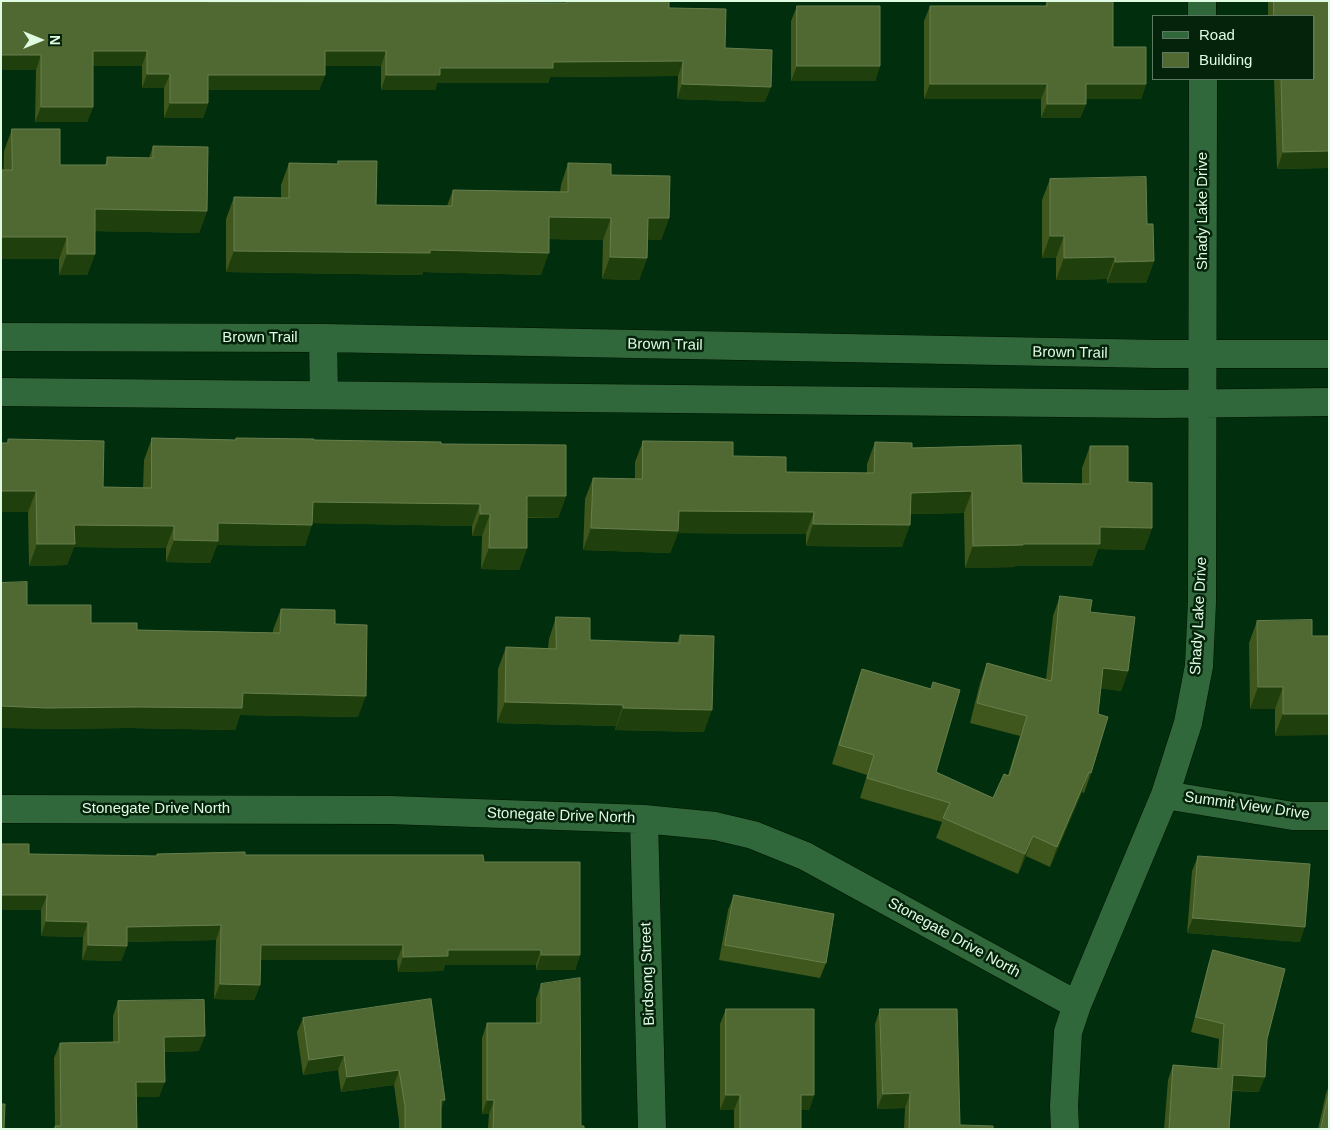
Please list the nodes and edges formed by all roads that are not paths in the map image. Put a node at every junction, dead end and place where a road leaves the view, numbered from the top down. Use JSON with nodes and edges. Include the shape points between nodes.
{"nodes":[{"id":1,"x":1202,"y":1,"type":"edge"},
{"id":2,"x":1202,"y":15,"type":"edge"},
{"id":3,"x":1203,"y":80,"type":"edge"},
{"id":4,"x":1,"y":337,"type":"edge"},
{"id":5,"x":323,"y":338,"type":"junction"},
{"id":6,"x":1202,"y":354,"type":"junction"},
{"id":7,"x":1329,"y":354,"type":"edge"},
{"id":8,"x":1,"y":392,"type":"edge"},
{"id":9,"x":324,"y":395,"type":"junction"},
{"id":10,"x":1329,"y":402,"type":"edge"},
{"id":11,"x":1202,"y":404,"type":"junction"},
{"id":12,"x":1165,"y":795,"type":"junction"},
{"id":13,"x":1,"y":809,"type":"edge"},
{"id":14,"x":1329,"y":816,"type":"edge"},
{"id":15,"x":644,"y":819,"type":"junction"},
{"id":16,"x":1077,"y":1005,"type":"junction"},
{"id":17,"x":652,"y":1129,"type":"edge"},
{"id":18,"x":1065,"y":1129,"type":"edge"}],
"edges":[{"from":1,"to":2,"type":"street"},
{"from":3,"to":6,"type":"street","name":"Shady Lake Drive"},
{"from":4,"to":5,"type":"street","name":"Brown Trail"},
{"from":5,"to":6,"type":"street","name":"Brown Trail"},
{"from":5,"to":9,"type":"street"},
{"from":6,"to":7,"type":"street","name":"Brown Trail"},
{"from":6,"to":11,"type":"street","name":"Shady Lake Drive"},
{"from":8,"to":9,"type":"street"},
{"from":9,"to":11,"type":"street"},
{"from":10,"to":11,"type":"street"},
{"from":11,"to":12,"type":"street","name":"Shady Lake Drive","via":[[1199,666],[1188,722]]},
{"from":12,"to":14,"type":"street","name":"Summit View Drive","via":[[1293,816]]},
{"from":12,"to":16,"type":"street","name":"Shady Lake Drive"},
{"from":13,"to":15,"type":"street","name":"Stonegate Drive North","via":[[390,810]]},
{"from":15,"to":16,"type":"street","name":"Stonegate Drive North","via":[[715,826],[753,835],[805,856]]},
{"from":15,"to":17,"type":"street","name":"Birdsong Street"},
{"from":16,"to":18,"type":"street","name":"Shady Lake Drive","via":[[1068,1032]]}]}
